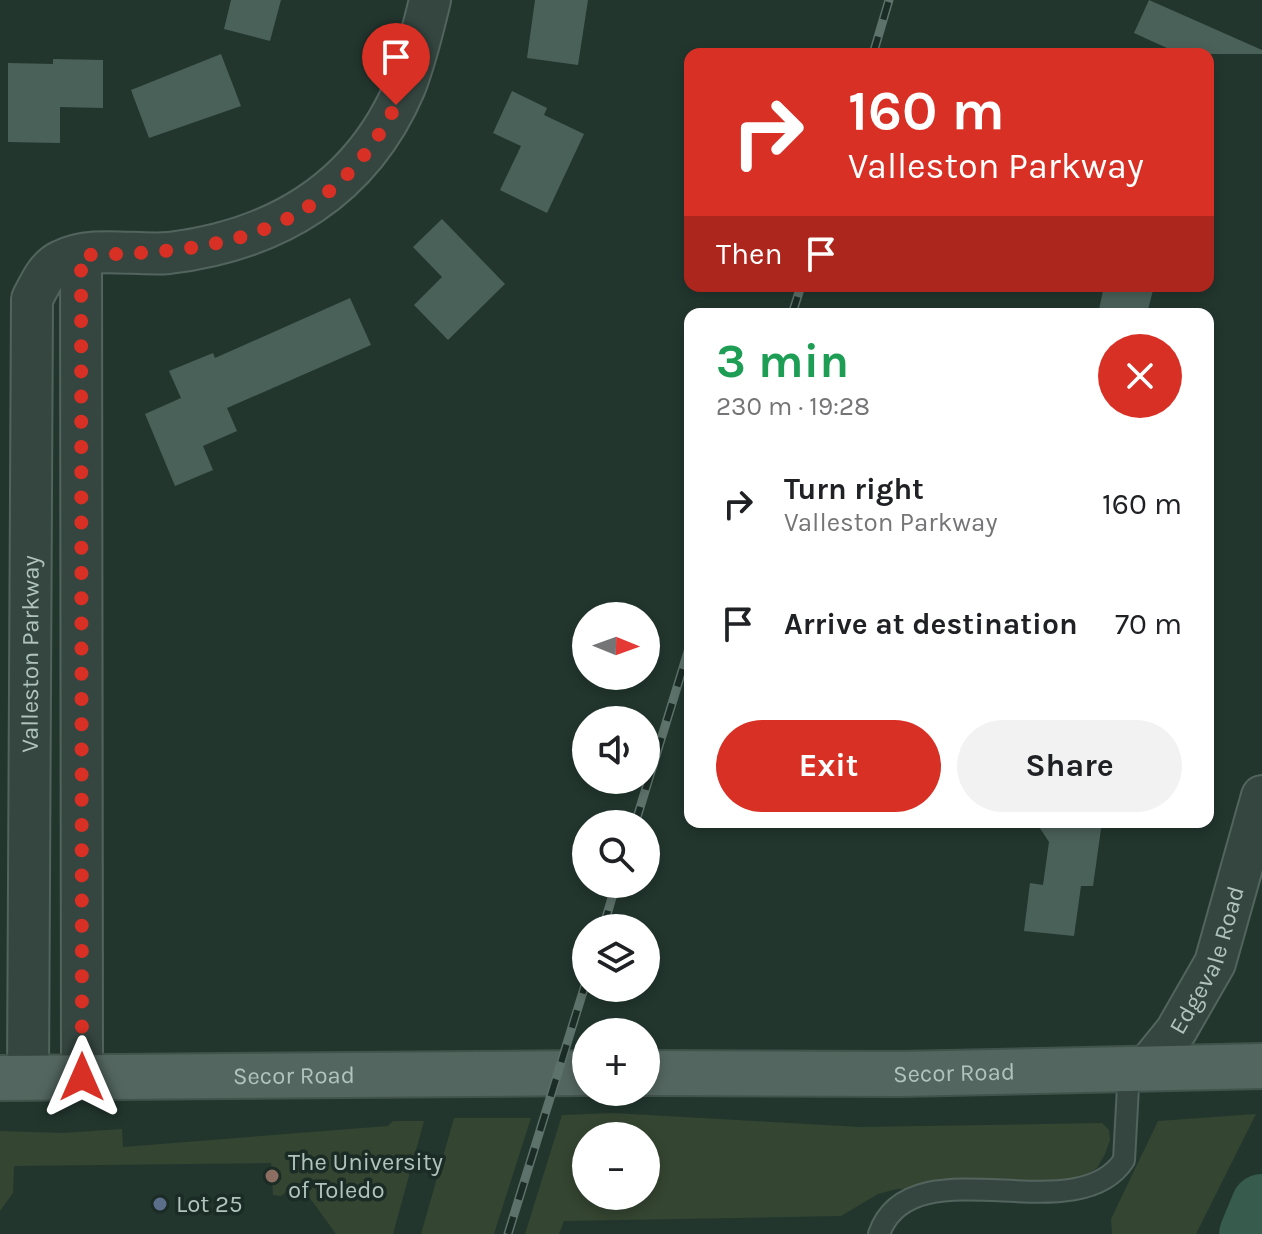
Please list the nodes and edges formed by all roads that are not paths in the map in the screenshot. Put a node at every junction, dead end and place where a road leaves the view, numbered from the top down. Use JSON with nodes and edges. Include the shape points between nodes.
{"nodes":[{"id":1,"x":430,"y":0,"type":"edge"},
{"id":2,"x":81,"y":255,"type":"junction"},
{"id":3,"x":81,"y":563,"type":"junction"},
{"id":4,"x":30,"y":564,"type":"junction"},
{"id":5,"x":1262,"y":796,"type":"edge"},
{"id":6,"x":1249,"y":1067,"type":"edge"},
{"id":7,"x":1138,"y":1069,"type":"junction"},
{"id":8,"x":572,"y":1073,"type":"edge"},
{"id":9,"x":660,"y":1073,"type":"edge"},
{"id":10,"x":82,"y":1077,"type":"junction"},
{"id":11,"x":14,"y":1078,"type":"edge"},
{"id":12,"x":879,"y":1234,"type":"edge"}],
"edges":[{"from":1,"to":2,"type":"street","name":"Valleston Parkway","via":[[405,88],[387,121],[340,180],[316,200],[265,231],[230,242],[165,253]]},
{"from":2,"to":3,"type":"street"},
{"from":2,"to":4,"type":"street","name":"Valleston Parkway","via":[[59,262],[43,277],[32,299]]},
{"from":3,"to":4,"type":"street"},
{"from":3,"to":10,"type":"street"},
{"from":4,"to":11,"type":"street","name":"Valleston Parkway"},
{"from":5,"to":7,"type":"street","name":"Edgevale Road","via":[[1215,963],[1176,1031]]},
{"from":6,"to":7,"type":"main road","name":"Secor Road"},
{"from":7,"to":9,"type":"main road","name":"Secor Road"},
{"from":7,"to":12,"type":"lane","via":[[1124,1160],[1096,1193],[1069,1203],[931,1197],[897,1210]]},
{"from":8,"to":10,"type":"main road","name":"Secor Road"},
{"from":10,"to":11,"type":"main road","name":"Secor Road"}]}
